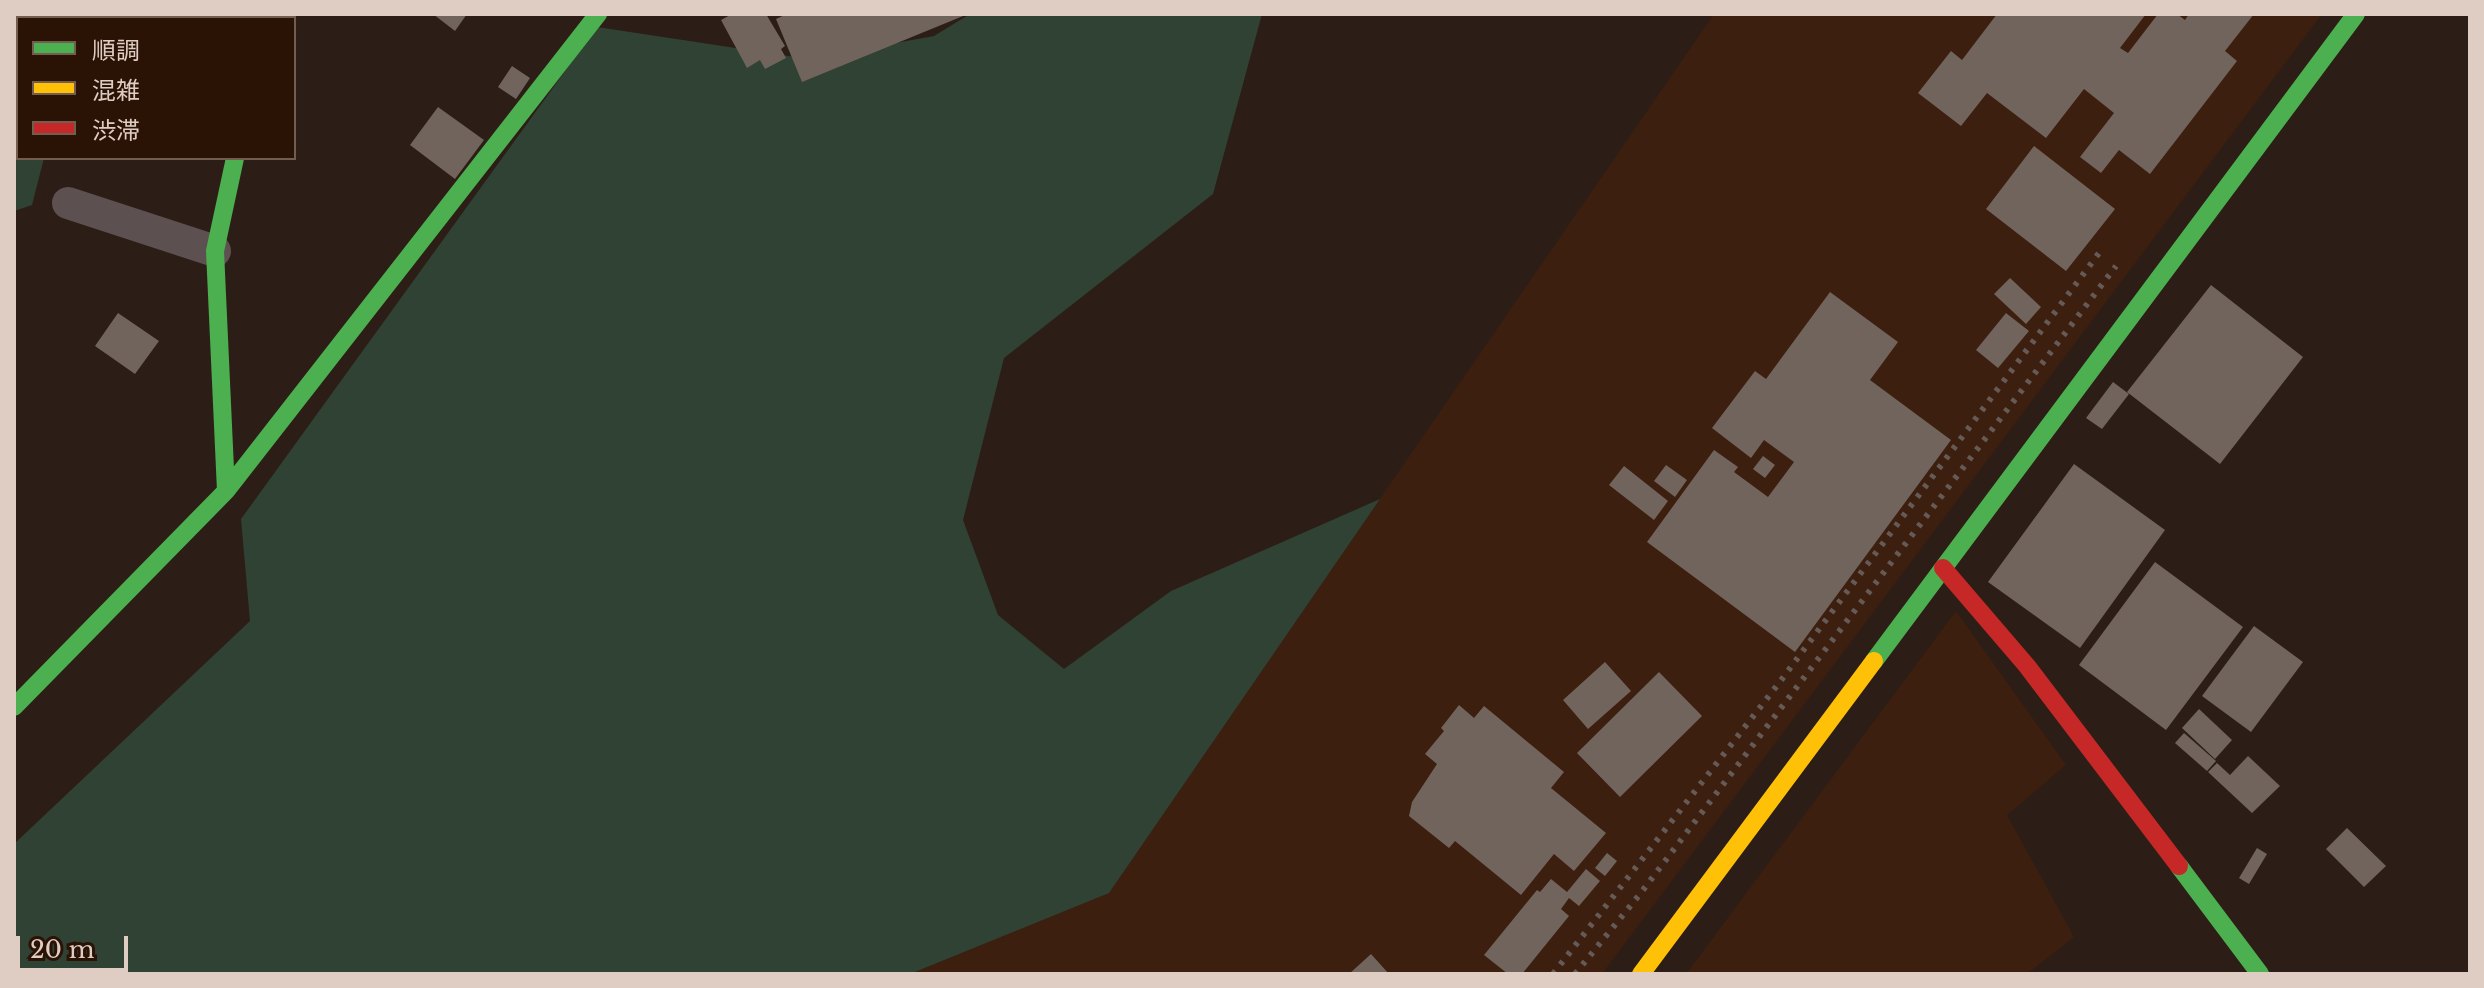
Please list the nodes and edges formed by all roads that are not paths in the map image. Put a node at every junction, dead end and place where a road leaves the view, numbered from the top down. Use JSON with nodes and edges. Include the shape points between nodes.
{"nodes":[{"id":1,"x":598,"y":14,"type":"edge"},
{"id":2,"x":2356,"y":14,"type":"edge"},
{"id":3,"x":234,"y":160,"type":"edge"},
{"id":4,"x":68,"y":203,"type":"dead end"},
{"id":5,"x":215,"y":251,"type":"junction"},
{"id":6,"x":226,"y":491,"type":"junction"},
{"id":7,"x":1943,"y":568,"type":"junction"},
{"id":8,"x":14,"y":707,"type":"edge"},
{"id":9,"x":1641,"y":974,"type":"edge"},
{"id":10,"x":2260,"y":974,"type":"edge"}],
"edges":[{"from":1,"to":6,"type":"street"},
{"from":2,"to":7,"type":"street"},
{"from":3,"to":5,"type":"street"},
{"from":4,"to":5,"type":"street"},
{"from":5,"to":6,"type":"street"},
{"from":6,"to":8,"type":"street"},
{"from":7,"to":9,"type":"street"},
{"from":7,"to":10,"type":"street","via":[[2027,666]]}]}
